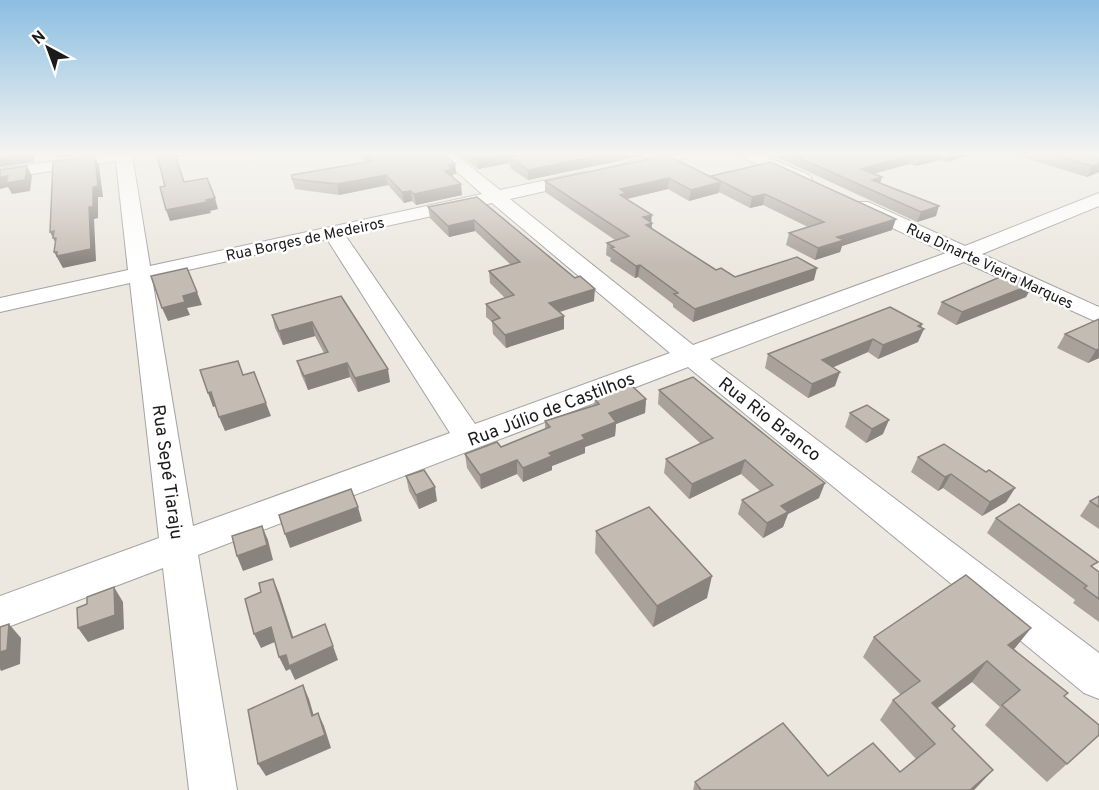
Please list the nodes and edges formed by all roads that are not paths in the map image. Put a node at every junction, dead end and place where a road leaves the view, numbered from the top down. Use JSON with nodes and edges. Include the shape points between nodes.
{"nodes":[{"id":1,"x":129,"y":192,"type":"edge"},
{"id":2,"x":490,"y":192,"type":"edge"},
{"id":3,"x":518,"y":192,"type":"edge"},
{"id":4,"x":496,"y":197,"type":"junction"},
{"id":5,"x":846,"y":199,"type":"edge"},
{"id":6,"x":1099,"y":199,"type":"edge"},
{"id":7,"x":333,"y":233,"type":"junction"},
{"id":8,"x":964,"y":254,"type":"junction"},
{"id":9,"x":140,"y":275,"type":"junction"},
{"id":10,"x":0,"y":305,"type":"edge"},
{"id":11,"x":1099,"y":316,"type":"edge"},
{"id":12,"x":690,"y":356,"type":"junction"},
{"id":13,"x":469,"y":439,"type":"junction"},
{"id":14,"x":178,"y":548,"type":"junction"},
{"id":15,"x":0,"y":613,"type":"edge"},
{"id":16,"x":1099,"y":679,"type":"edge"},
{"id":17,"x":213,"y":790,"type":"edge"}],
"edges":[{"from":1,"to":9,"type":"street","name":"Rua Sepé Tiaraju"},
{"from":2,"to":4,"type":"street","name":"Rua Rio Branco"},
{"from":3,"to":4,"type":"street","name":"Rua Borges de Medeiros"},
{"from":4,"to":7,"type":"street","name":"Rua Borges de Medeiros"},
{"from":4,"to":12,"type":"street","name":"Rua Rio Branco"},
{"from":5,"to":8,"type":"street","name":"Rua Dinarte Vieira Marques"},
{"from":6,"to":8,"type":"street","name":"Rua Júlio de Castilhos"},
{"from":7,"to":9,"type":"street","name":"Rua Borges de Medeiros"},
{"from":7,"to":13,"type":"street"},
{"from":8,"to":11,"type":"street","name":"Rua Dinarte Vieira Marques"},
{"from":8,"to":12,"type":"street","name":"Rua Júlio de Castilhos"},
{"from":9,"to":10,"type":"street","name":"Rua Borges de Medeiros"},
{"from":9,"to":14,"type":"street","name":"Rua Sepé Tiaraju"},
{"from":12,"to":13,"type":"street","name":"Rua Júlio de Castilhos"},
{"from":12,"to":16,"type":"street","name":"Rua Rio Branco"},
{"from":13,"to":14,"type":"street","name":"Rua Júlio de Castilhos"},
{"from":14,"to":15,"type":"street","name":"Rua Júlio de Castilhos"},
{"from":14,"to":17,"type":"street","name":"Rua Sepé Tiaraju"}]}
